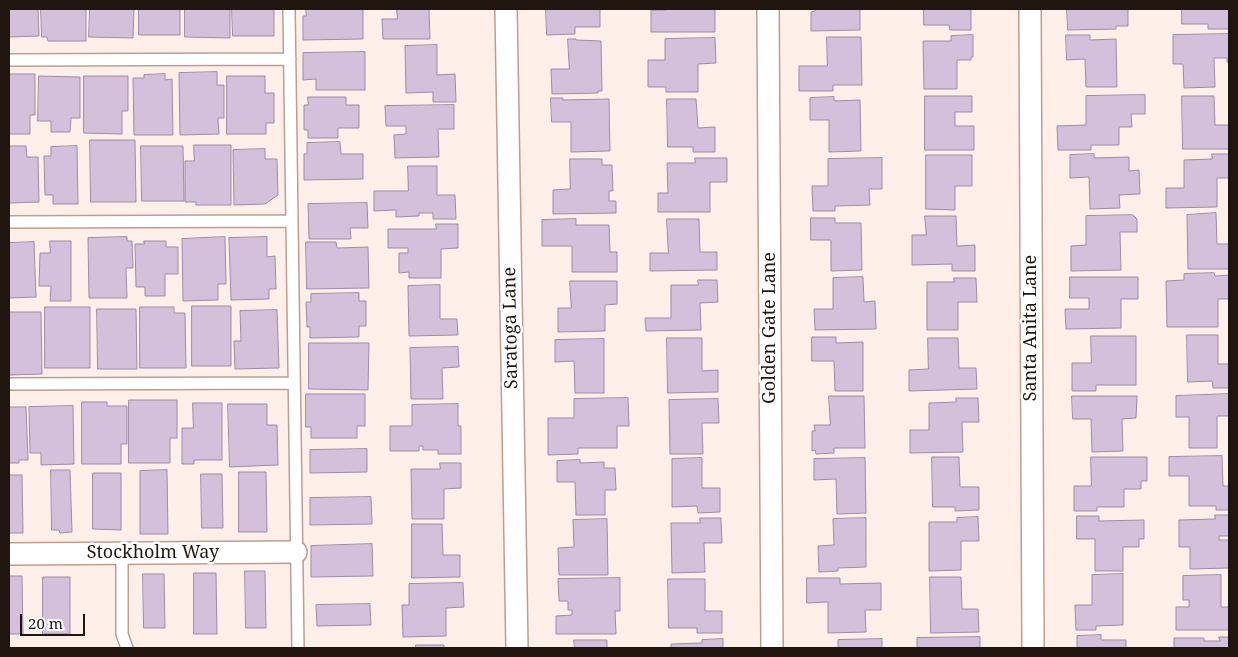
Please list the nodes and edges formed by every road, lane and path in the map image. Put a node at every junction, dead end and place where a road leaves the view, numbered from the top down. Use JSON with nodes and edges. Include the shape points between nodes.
{"nodes":[{"id":1,"x":289,"y":9,"type":"edge"},
{"id":2,"x":506,"y":9,"type":"edge"},
{"id":3,"x":768,"y":9,"type":"edge"},
{"id":4,"x":1030,"y":9,"type":"edge"},
{"id":5,"x":290,"y":59,"type":"junction"},
{"id":6,"x":9,"y":60,"type":"edge"},
{"id":7,"x":9,"y":222,"type":"edge"},
{"id":8,"x":292,"y":222,"type":"junction"},
{"id":9,"x":294,"y":383,"type":"junction"},
{"id":10,"x":9,"y":384,"type":"edge"},
{"id":11,"x":296,"y":552,"type":"junction"},
{"id":12,"x":122,"y":553,"type":"junction"},
{"id":13,"x":9,"y":554,"type":"edge"},
{"id":14,"x":127,"y":648,"type":"edge"},
{"id":15,"x":298,"y":648,"type":"edge"},
{"id":16,"x":516,"y":648,"type":"edge"},
{"id":17,"x":772,"y":648,"type":"edge"},
{"id":18,"x":1033,"y":648,"type":"edge"}],
"edges":[{"from":1,"to":5,"type":"lane"},
{"from":2,"to":16,"type":"street","name":"Saratoga Lane"},
{"from":3,"to":17,"type":"street","name":"Golden Gate Lane"},
{"from":4,"to":18,"type":"street","name":"Santa Anita Lane"},
{"from":5,"to":6,"type":"lane"},
{"from":5,"to":8,"type":"lane"},
{"from":7,"to":8,"type":"lane"},
{"from":8,"to":9,"type":"lane"},
{"from":9,"to":10,"type":"lane"},
{"from":9,"to":11,"type":"lane"},
{"from":11,"to":12,"type":"street","name":"Stockholm Way"},
{"from":11,"to":15,"type":"lane"},
{"from":12,"to":13,"type":"street","name":"Stockholm Way"},
{"from":12,"to":14,"type":"lane","via":[[122,634]]}]}
